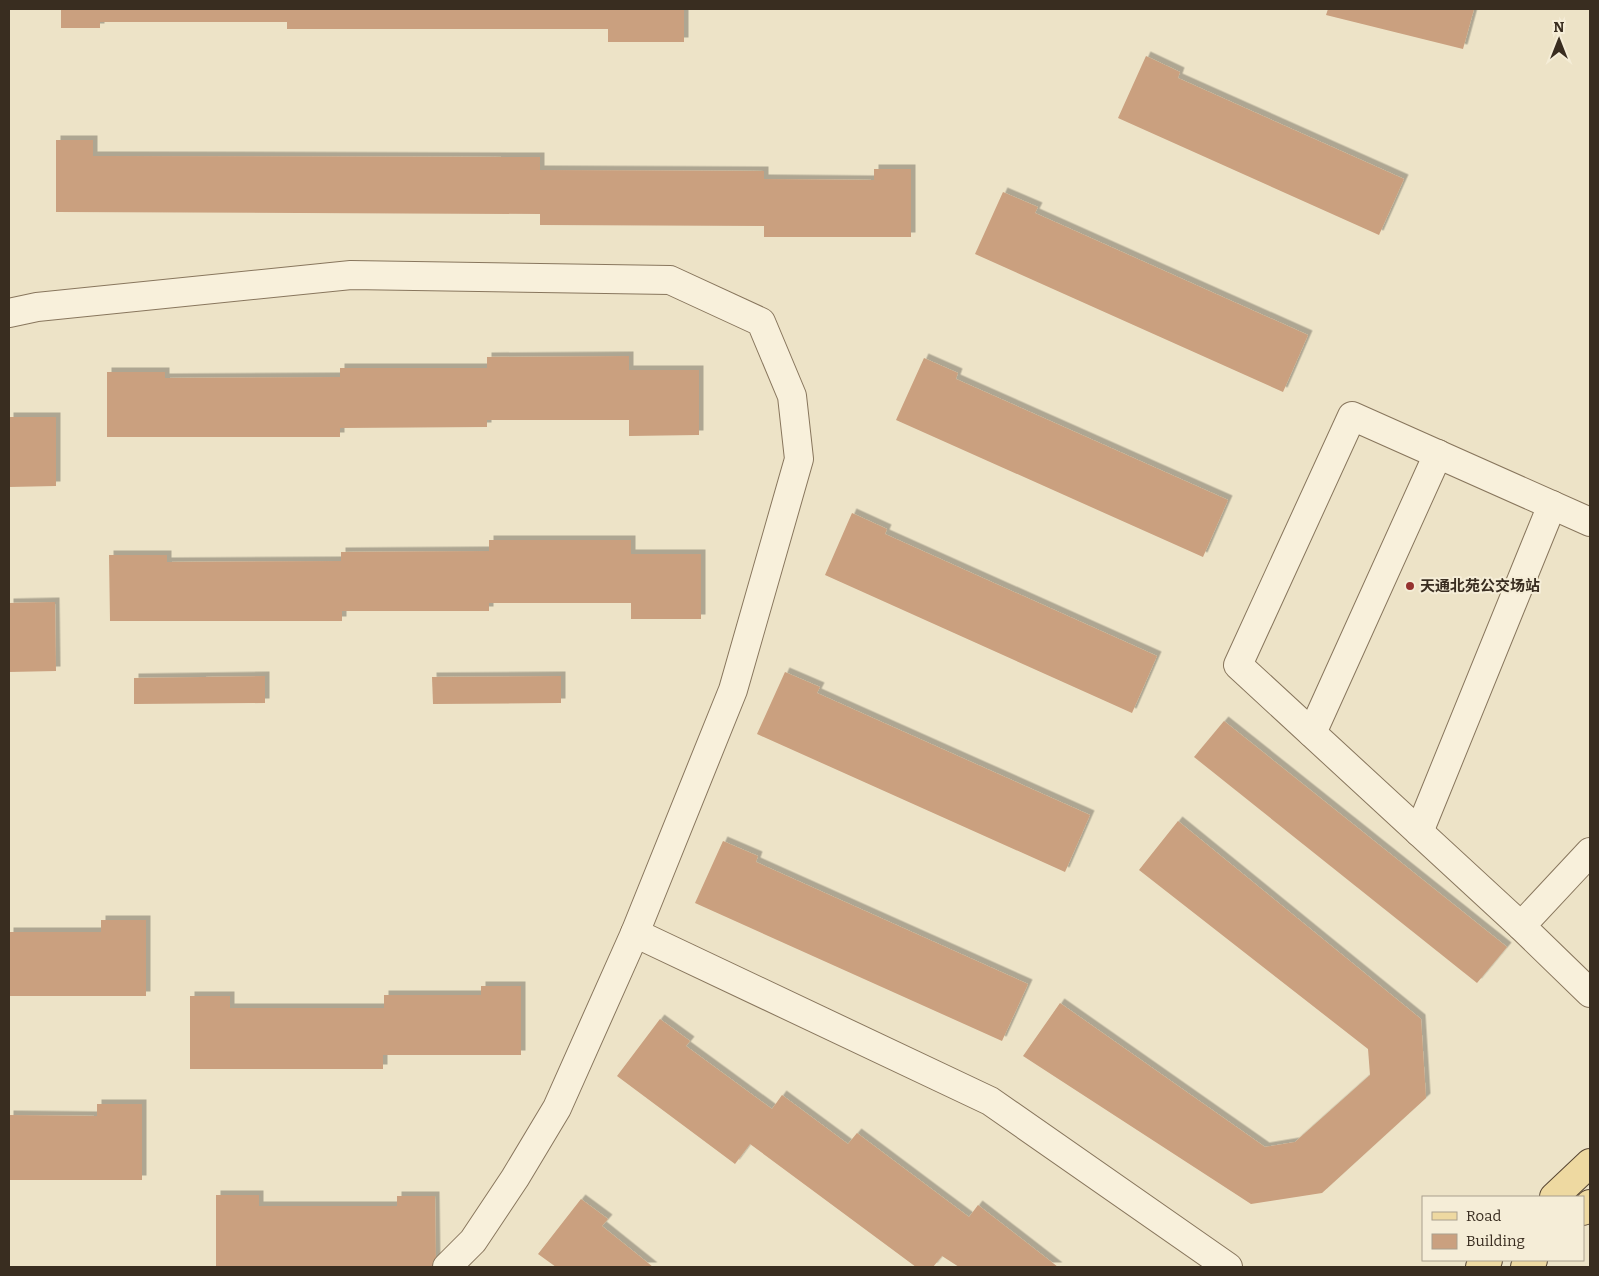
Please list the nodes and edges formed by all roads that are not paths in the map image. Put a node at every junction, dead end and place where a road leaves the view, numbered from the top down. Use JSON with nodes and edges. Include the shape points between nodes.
{"nodes":[{"id":1,"x":9,"y":313,"type":"edge"},
{"id":2,"x":1438,"y":454,"type":"junction"},
{"id":3,"x":1552,"y":505,"type":"junction"},
{"id":4,"x":1590,"y":522,"type":"edge"},
{"id":5,"x":1312,"y":733,"type":"junction"},
{"id":6,"x":1419,"y":832,"type":"junction"},
{"id":7,"x":1590,"y":852,"type":"edge"},
{"id":8,"x":1521,"y":926,"type":"junction"},
{"id":9,"x":635,"y":933,"type":"junction"},
{"id":10,"x":1590,"y":993,"type":"edge"},
{"id":11,"x":1590,"y":1163,"type":"edge"},
{"id":12,"x":1555,"y":1196,"type":"edge"},
{"id":13,"x":446,"y":1267,"type":"edge"},
{"id":14,"x":1228,"y":1267,"type":"edge"}],
"edges":[{"from":1,"to":9,"type":"street","via":[[37,307],[351,275],[670,280],[761,322],[792,396],[799,459],[733,690]]},
{"from":2,"to":3,"type":"street"},
{"from":2,"to":5,"type":"street"},
{"from":2,"to":5,"type":"street","via":[[1352,416],[1238,666]]},
{"from":3,"to":4,"type":"street"},
{"from":3,"to":6,"type":"street"},
{"from":5,"to":6,"type":"street"},
{"from":6,"to":8,"type":"street"},
{"from":7,"to":8,"type":"street"},
{"from":8,"to":10,"type":"street"},
{"from":9,"to":13,"type":"street","via":[[557,1108],[473,1241]]},
{"from":9,"to":14,"type":"street","via":[[990,1101]]},
{"from":11,"to":12,"type":"main road"}]}
